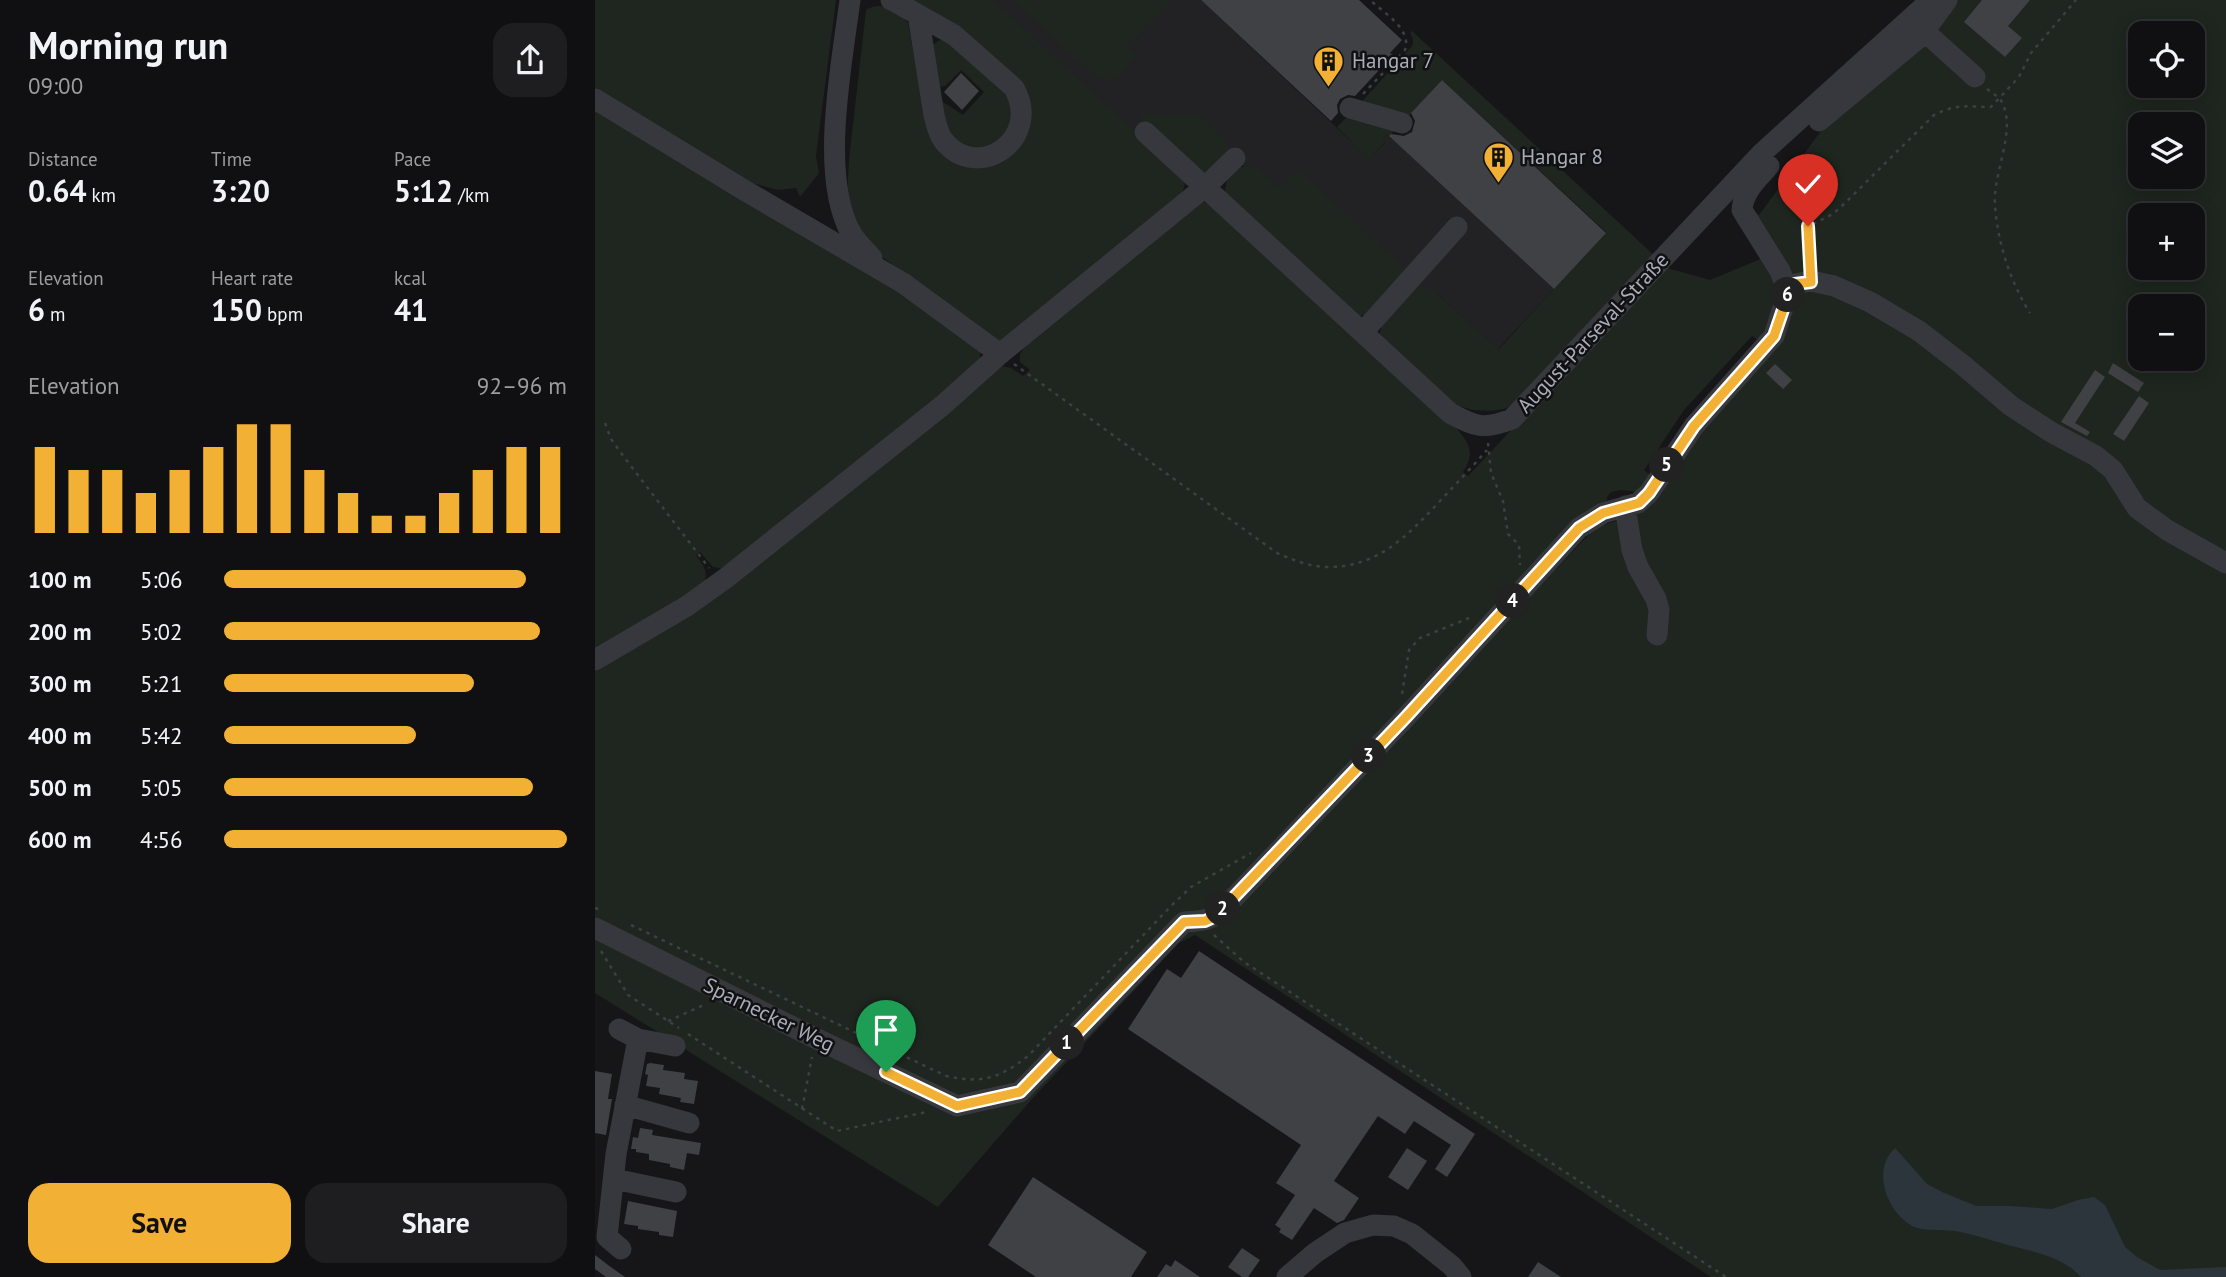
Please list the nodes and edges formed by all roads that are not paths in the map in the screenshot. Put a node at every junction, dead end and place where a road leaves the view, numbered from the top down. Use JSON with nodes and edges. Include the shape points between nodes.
{"nodes":[{"id":1,"x":850,"y":0,"type":"edge"},
{"id":2,"x":891,"y":0,"type":"edge"},
{"id":3,"x":1931,"y":0,"type":"edge"},
{"id":4,"x":1947,"y":0,"type":"edge"},
{"id":5,"x":918,"y":15,"type":"junction"},
{"id":6,"x":1924,"y":31,"type":"junction"},
{"id":7,"x":1975,"y":77,"type":"road end"},
{"id":8,"x":595,"y":99,"type":"edge"},
{"id":9,"x":1350,"y":108,"type":"road end"},
{"id":10,"x":1402,"y":123,"type":"dead end"},
{"id":11,"x":1145,"y":132,"type":"dead end"},
{"id":12,"x":1235,"y":158,"type":"dead end"},
{"id":13,"x":1206,"y":187,"type":"junction"},
{"id":14,"x":1457,"y":227,"type":"dead end"},
{"id":15,"x":882,"y":270,"type":"junction"},
{"id":16,"x":1789,"y":292,"type":"junction"},
{"id":17,"x":1363,"y":332,"type":"junction"},
{"id":18,"x":1000,"y":354,"type":"junction"},
{"id":19,"x":1625,"y":506,"type":"junction"},
{"id":20,"x":2226,"y":563,"type":"edge"},
{"id":21,"x":1657,"y":635,"type":"dead end"},
{"id":22,"x":595,"y":660,"type":"edge"},
{"id":23,"x":601,"y":921,"type":"edge"},
{"id":24,"x":675,"y":1046,"type":"dead end"},
{"id":25,"x":625,"y":1105,"type":"junction"},
{"id":26,"x":689,"y":1123,"type":"dead end"},
{"id":27,"x":605,"y":1155,"type":"edge"},
{"id":28,"x":614,"y":1179,"type":"junction"},
{"id":29,"x":675,"y":1192,"type":"dead end"},
{"id":30,"x":621,"y":1249,"type":"dead end"},
{"id":31,"x":1287,"y":1277,"type":"edge"},
{"id":32,"x":1461,"y":1277,"type":"edge"}],
"edges":[{"from":1,"to":15,"type":"street","via":[[835,168],[851,233]]},
{"from":2,"to":5,"type":"street"},
{"from":3,"to":17,"type":"street","name":"August-Parseval-Straße","via":[[1762,153],[1512,419],[1474,426],[1450,413]]},
{"from":4,"to":6,"type":"street"},
{"from":5,"to":5,"type":"street","via":[[954,34],[1014,88],[1020,99],[1021,123],[1012,143],[1002,150],[991,156],[964,155],[943,140],[937,130]]},
{"from":6,"to":7,"type":"street"},
{"from":6,"to":16,"type":"street","via":[[1780,153],[1742,201],[1742,211]]},
{"from":8,"to":15,"type":"street"},
{"from":9,"to":10,"type":"street"},
{"from":11,"to":13,"type":"street"},
{"from":12,"to":13,"type":"street"},
{"from":13,"to":17,"type":"street"},
{"from":13,"to":18,"type":"street"},
{"from":14,"to":17,"type":"street"},
{"from":15,"to":18,"type":"street"},
{"from":16,"to":19,"type":"street","name":"Sparnecker Weg","via":[[1774,336],[1694,426],[1649,493],[1639,503]]},
{"from":16,"to":20,"type":"street","via":[[1795,284],[1833,286],[1919,331],[2011,406],[2097,456],[2113,470],[2137,508]]},
{"from":18,"to":22,"type":"street","via":[[720,582]]},
{"from":19,"to":21,"type":"street","via":[[1632,550],[1659,610]]},
{"from":19,"to":23,"type":"street","name":"Sparnecker Weg","via":[[1579,528],[1228,904],[1205,921],[1184,922],[1020,1092],[957,1106],[729,995]]},
{"from":24,"to":25,"type":"street","via":[[629,1034]]},
{"from":25,"to":26,"type":"street"},
{"from":25,"to":27,"type":"street"},
{"from":27,"to":28,"type":"street"},
{"from":28,"to":29,"type":"street"},
{"from":28,"to":30,"type":"street","via":[[607,1237]]},
{"from":31,"to":32,"type":"street","via":[[1345,1233],[1373,1225],[1394,1226],[1412,1234]]}]}
